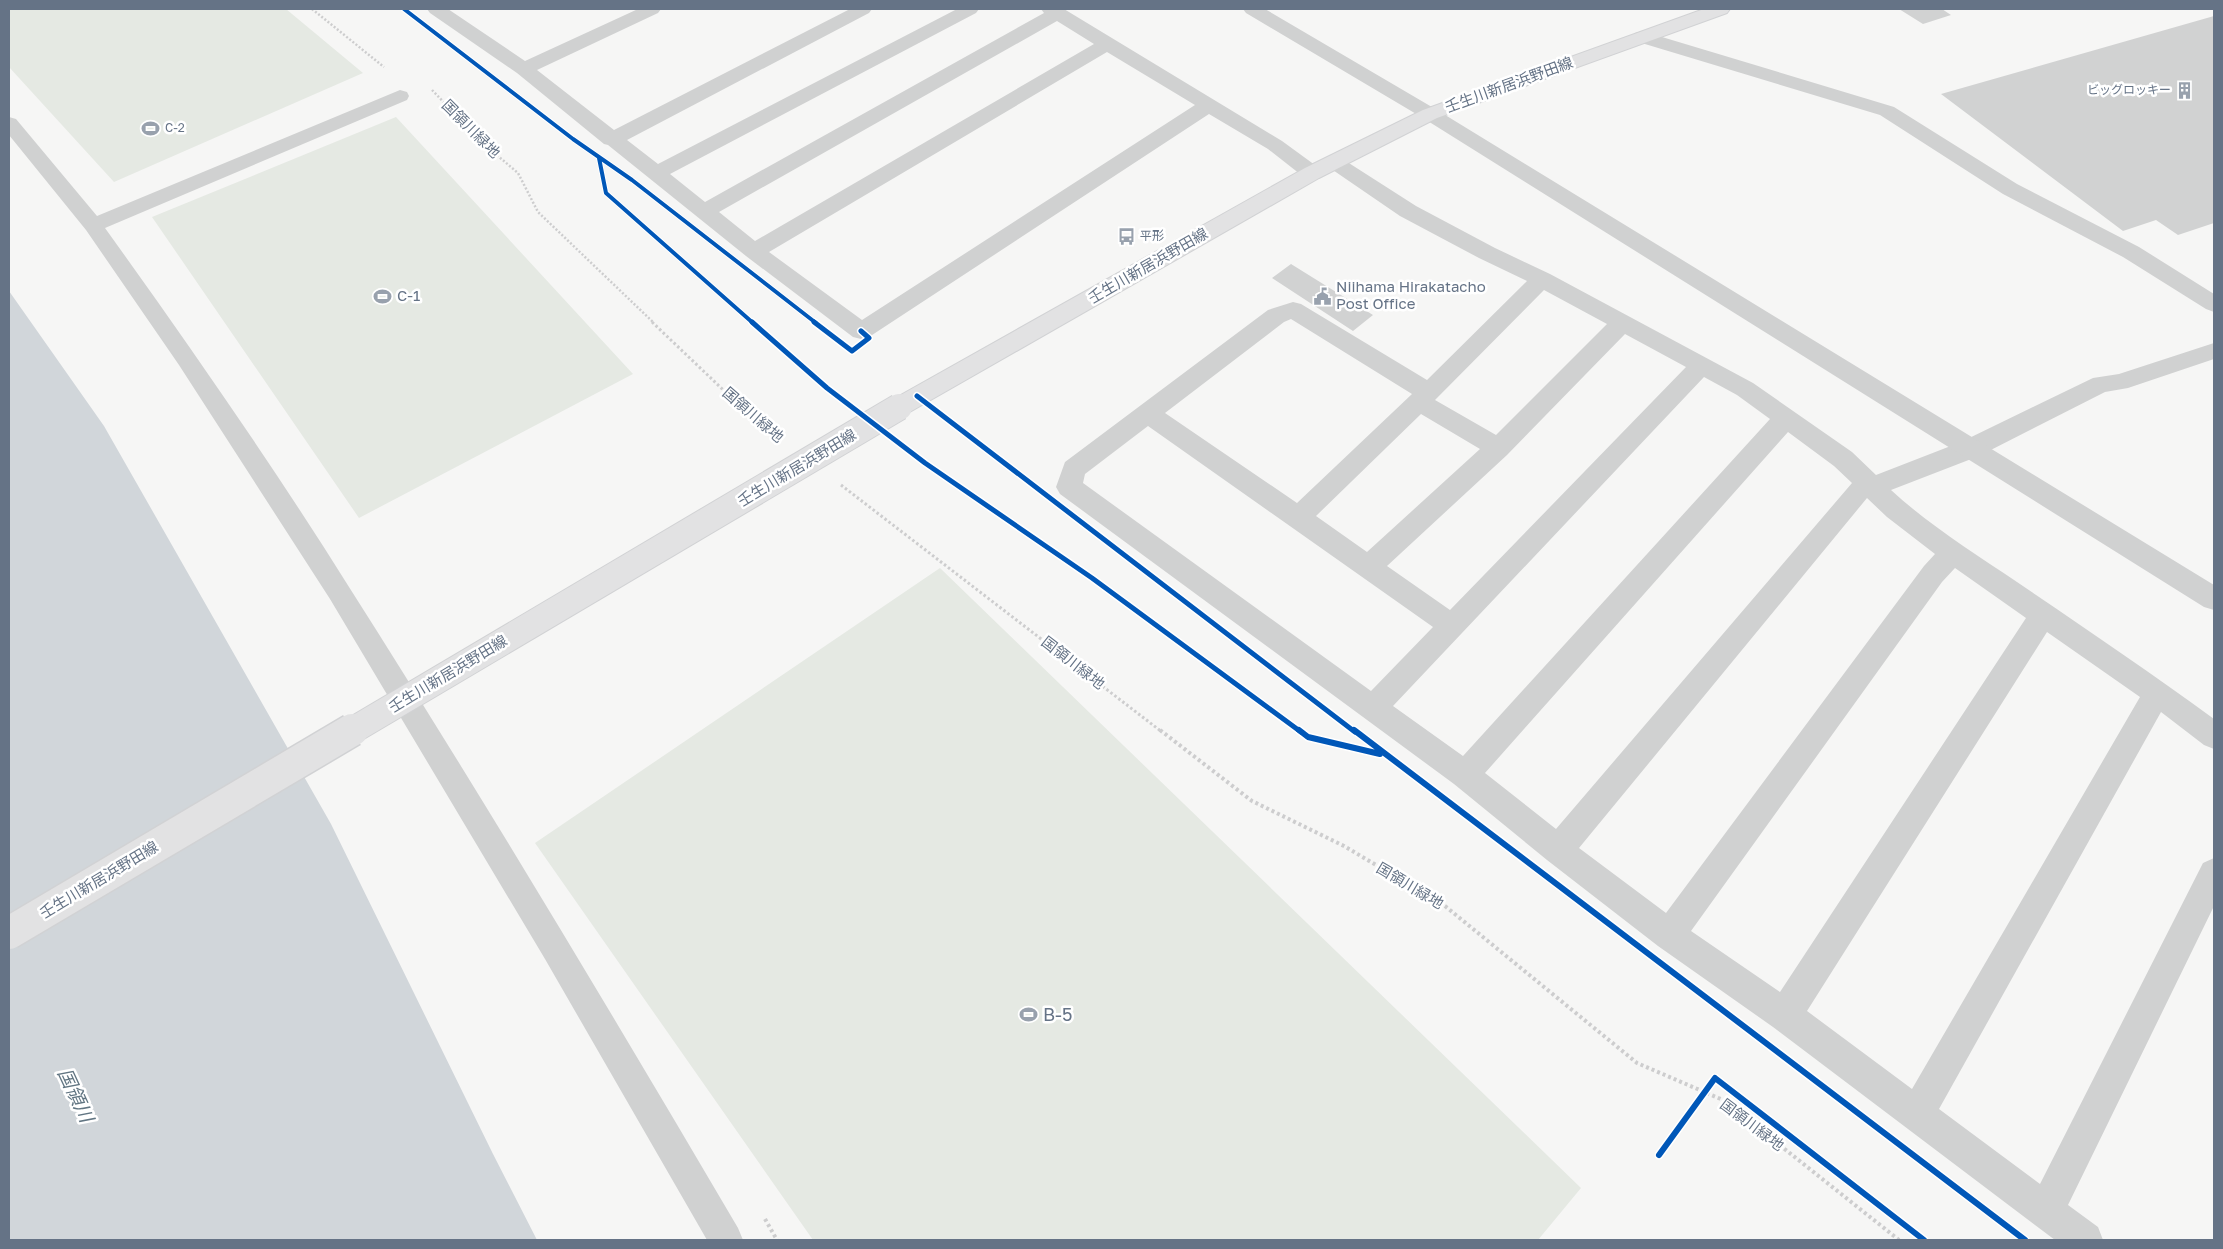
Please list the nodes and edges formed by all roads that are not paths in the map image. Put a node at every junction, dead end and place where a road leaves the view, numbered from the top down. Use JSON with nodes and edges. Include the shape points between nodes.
{"nodes":[{"id":1,"x":436,"y":9,"type":"edge"},
{"id":2,"x":652,"y":9,"type":"edge"},
{"id":3,"x":863,"y":9,"type":"edge"},
{"id":4,"x":970,"y":9,"type":"edge"},
{"id":5,"x":1252,"y":9,"type":"edge"},
{"id":6,"x":1721,"y":9,"type":"edge"},
{"id":7,"x":1054,"y":11,"type":"edge"},
{"id":8,"x":1642,"y":37,"type":"junction"},
{"id":9,"x":1109,"y":43,"type":"junction"},
{"id":10,"x":524,"y":69,"type":"junction"},
{"id":11,"x":400,"y":96,"type":"dead end"},
{"id":12,"x":1209,"y":106,"type":"junction"},
{"id":13,"x":1430,"y":114,"type":"junction"},
{"id":14,"x":9,"y":123,"type":"edge"},
{"id":15,"x":611,"y":140,"type":"junction"},
{"id":16,"x":1334,"y":162,"type":"junction"},
{"id":17,"x":1312,"y":173,"type":"junction"},
{"id":18,"x":655,"y":174,"type":"junction"},
{"id":19,"x":705,"y":211,"type":"junction"},
{"id":20,"x":93,"y":225,"type":"junction"},
{"id":21,"x":754,"y":251,"type":"junction"},
{"id":22,"x":1542,"y":278,"type":"junction"},
{"id":23,"x":2214,"y":304,"type":"edge"},
{"id":24,"x":1622,"y":322,"type":"junction"},
{"id":25,"x":2214,"y":351,"type":"edge"},
{"id":26,"x":1702,"y":365,"type":"junction"},
{"id":27,"x":1424,"y":397,"type":"junction"},
{"id":28,"x":1148,"y":413,"type":"junction"},
{"id":29,"x":1786,"y":418,"type":"junction"},
{"id":30,"x":1498,"y":448,"type":"junction"},
{"id":31,"x":1970,"y":449,"type":"junction"},
{"id":32,"x":1871,"y":487,"type":"junction"},
{"id":33,"x":1298,"y":517,"type":"junction"},
{"id":34,"x":1953,"y":553,"type":"junction"},
{"id":35,"x":1369,"y":566,"type":"junction"},
{"id":36,"x":2214,"y":599,"type":"edge"},
{"id":37,"x":2042,"y":616,"type":"junction"},
{"id":38,"x":1452,"y":626,"type":"junction"},
{"id":39,"x":2157,"y":693,"type":"junction"},
{"id":40,"x":1372,"y":709,"type":"junction"},
{"id":41,"x":2214,"y":736,"type":"edge"},
{"id":42,"x":1466,"y":776,"type":"junction"},
{"id":43,"x":1558,"y":850,"type":"junction"},
{"id":44,"x":2214,"y":874,"type":"edge"},
{"id":45,"x":9,"y":934,"type":"edge"},
{"id":46,"x":1669,"y":935,"type":"junction"},
{"id":47,"x":1785,"y":1015,"type":"junction"},
{"id":48,"x":1918,"y":1115,"type":"junction"},
{"id":49,"x":2046,"y":1211,"type":"junction"},
{"id":50,"x":726,"y":1240,"type":"edge"},
{"id":51,"x":2085,"y":1240,"type":"edge"}],
"edges":[{"from":1,"to":10,"type":"street"},
{"from":2,"to":10,"type":"street"},
{"from":3,"to":15,"type":"street"},
{"from":4,"to":18,"type":"street"},
{"from":5,"to":13,"type":"street"},
{"from":6,"to":8,"type":"main road","name":"壬生川新居浜野田線"},
{"from":7,"to":9,"type":"street"},
{"from":7,"to":19,"type":"street"},
{"from":8,"to":13,"type":"main road","name":"壬生川新居浜野田線"},
{"from":8,"to":23,"type":"street","via":[[1887,111],[2010,189],[2131,252]]},
{"from":9,"to":12,"type":"street"},
{"from":9,"to":21,"type":"street"},
{"from":10,"to":15,"type":"street"},
{"from":11,"to":20,"type":"lane"},
{"from":12,"to":17,"type":"street"},
{"from":12,"to":21,"type":"street","via":[[862,331]]},
{"from":13,"to":16,"type":"main road","name":"壬生川新居浜野田線"},
{"from":13,"to":31,"type":"street"},
{"from":14,"to":20,"type":"lane"},
{"from":15,"to":18,"type":"street"},
{"from":16,"to":17,"type":"main road","name":"壬生川新居浜野田線"},
{"from":16,"to":22,"type":"street","via":[[1408,211]]},
{"from":17,"to":45,"type":"main road","name":"壬生川新居浜野田線","bridge":true,"via":[[899,407]]},
{"from":18,"to":19,"type":"street"},
{"from":19,"to":21,"type":"street"},
{"from":20,"to":50,"type":"lane","via":[[187,359],[339,592],[556,948]]},
{"from":22,"to":24,"type":"street"},
{"from":22,"to":27,"type":"street"},
{"from":24,"to":26,"type":"street"},
{"from":24,"to":30,"type":"street"},
{"from":25,"to":31,"type":"street","via":[[2120,382],[2101,384]]},
{"from":26,"to":29,"type":"street","via":[[1745,389]]},
{"from":26,"to":38,"type":"street"},
{"from":27,"to":28,"type":"street","via":[[1293,310],[1276,316]]},
{"from":27,"to":30,"type":"street"},
{"from":27,"to":33,"type":"street"},
{"from":28,"to":33,"type":"street"},
{"from":28,"to":40,"type":"street","via":[[1074,468],[1069,488]]},
{"from":29,"to":32,"type":"street","via":[[1843,459]]},
{"from":29,"to":42,"type":"street"},
{"from":30,"to":35,"type":"street"},
{"from":31,"to":32,"type":"street"},
{"from":31,"to":36,"type":"street"},
{"from":32,"to":34,"type":"street"},
{"from":32,"to":43,"type":"street","via":[[1859,490]]},
{"from":33,"to":35,"type":"street"},
{"from":34,"to":37,"type":"street"},
{"from":34,"to":46,"type":"street","via":[[1933,574]]},
{"from":35,"to":38,"type":"street"},
{"from":37,"to":39,"type":"street"},
{"from":37,"to":47,"type":"street"},
{"from":38,"to":40,"type":"street"},
{"from":39,"to":41,"type":"street"},
{"from":39,"to":48,"type":"street"},
{"from":40,"to":42,"type":"street"},
{"from":42,"to":43,"type":"street"},
{"from":43,"to":46,"type":"street"},
{"from":44,"to":49,"type":"street"},
{"from":46,"to":47,"type":"street"},
{"from":47,"to":48,"type":"street"},
{"from":48,"to":49,"type":"street"},
{"from":49,"to":51,"type":"street"}]}
